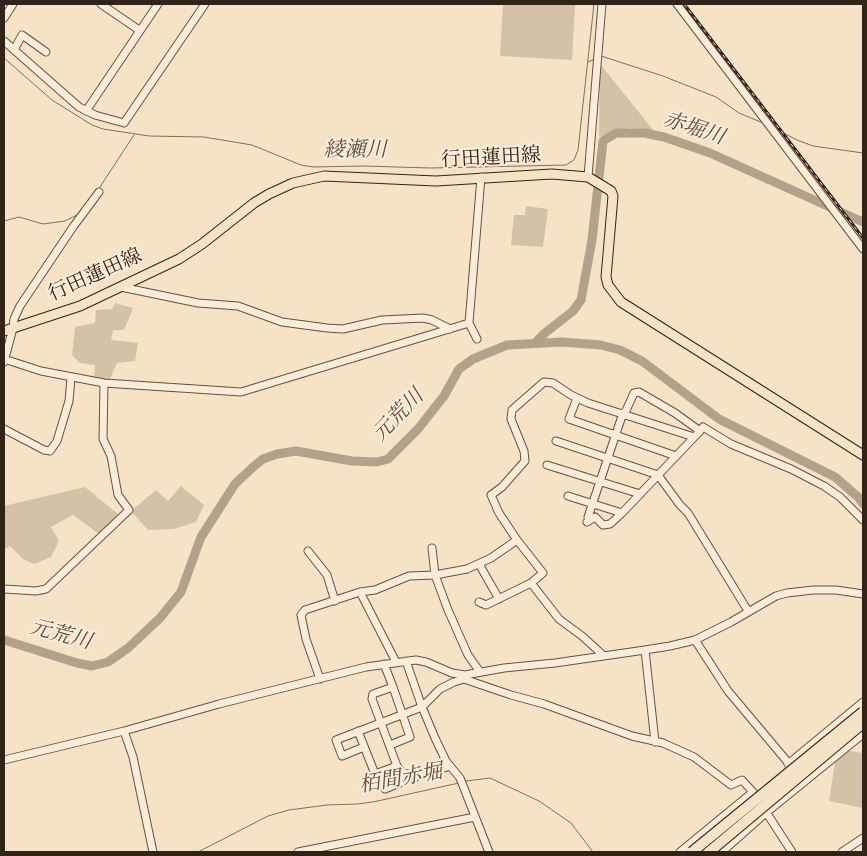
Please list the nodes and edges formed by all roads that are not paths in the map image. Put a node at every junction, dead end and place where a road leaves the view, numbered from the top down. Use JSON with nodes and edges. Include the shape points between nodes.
{"nodes":[{"id":1,"x":13,"y":4,"type":"edge"},
{"id":2,"x":101,"y":4,"type":"edge"},
{"id":3,"x":158,"y":4,"type":"edge"},
{"id":4,"x":205,"y":4,"type":"edge"},
{"id":5,"x":602,"y":4,"type":"edge"},
{"id":6,"x":676,"y":4,"type":"edge"},
{"id":7,"x":4,"y":18,"type":"edge"},
{"id":8,"x":140,"y":30,"type":"junction"},
{"id":9,"x":4,"y":41,"type":"edge"},
{"id":10,"x":14,"y":50,"type":"junction"},
{"id":11,"x":46,"y":52,"type":"dead end"},
{"id":12,"x":86,"y":111,"type":"junction"},
{"id":13,"x":481,"y":178,"type":"junction"},
{"id":14,"x":589,"y":178,"type":"junction"},
{"id":15,"x":99,"y":192,"type":"dead end"},
{"id":16,"x":863,"y":248,"type":"edge"},
{"id":17,"x":121,"y":287,"type":"junction"},
{"id":18,"x":469,"y":323,"type":"junction"},
{"id":19,"x":13,"y":328,"type":"junction"},
{"id":20,"x":450,"y":329,"type":"junction"},
{"id":21,"x":4,"y":331,"type":"edge"},
{"id":22,"x":477,"y":340,"type":"dead end"},
{"id":23,"x":4,"y":361,"type":"edge"},
{"id":24,"x":71,"y":378,"type":"junction"},
{"id":25,"x":104,"y":383,"type":"junction"},
{"id":26,"x":577,"y":398,"type":"junction"},
{"id":27,"x":624,"y":414,"type":"junction"},
{"id":28,"x":4,"y":430,"type":"edge"},
{"id":29,"x":700,"y":431,"type":"junction"},
{"id":30,"x":616,"y":435,"type":"junction"},
{"id":31,"x":694,"y":437,"type":"junction"},
{"id":32,"x":556,"y":441,"type":"dead end"},
{"id":33,"x":863,"y":455,"type":"edge"},
{"id":34,"x":676,"y":456,"type":"junction"},
{"id":35,"x":608,"y":458,"type":"junction"},
{"id":36,"x":547,"y":465,"type":"dead end"},
{"id":37,"x":658,"y":475,"type":"junction"},
{"id":38,"x":600,"y":482,"type":"junction"},
{"id":39,"x":640,"y":494,"type":"junction"},
{"id":40,"x":568,"y":496,"type":"dead end"},
{"id":41,"x":593,"y":504,"type":"junction"},
{"id":42,"x":622,"y":513,"type":"junction"},
{"id":43,"x":863,"y":520,"type":"edge"},
{"id":44,"x":518,"y":540,"type":"junction"},
{"id":45,"x":432,"y":548,"type":"dead end"},
{"id":46,"x":308,"y":551,"type":"dead end"},
{"id":47,"x":479,"y":564,"type":"junction"},
{"id":48,"x":435,"y":575,"type":"junction"},
{"id":49,"x":531,"y":583,"type":"junction"},
{"id":50,"x":4,"y":588,"type":"edge"},
{"id":51,"x":360,"y":592,"type":"junction"},
{"id":52,"x":863,"y":594,"type":"edge"},
{"id":53,"x":499,"y":599,"type":"junction"},
{"id":54,"x":335,"y":600,"type":"junction"},
{"id":55,"x":479,"y":602,"type":"dead end"},
{"id":56,"x":748,"y":612,"type":"junction"},
{"id":57,"x":694,"y":640,"type":"junction"},
{"id":58,"x":645,"y":650,"type":"junction"},
{"id":59,"x":604,"y":655,"type":"junction"},
{"id":60,"x":406,"y":661,"type":"junction"},
{"id":61,"x":396,"y":662,"type":"junction"},
{"id":62,"x":384,"y":664,"type":"junction"},
{"id":63,"x":480,"y":672,"type":"junction"},
{"id":64,"x":464,"y":677,"type":"junction"},
{"id":65,"x":320,"y":679,"type":"junction"},
{"id":66,"x":393,"y":687,"type":"junction"},
{"id":67,"x":863,"y":702,"type":"edge"},
{"id":68,"x":422,"y":707,"type":"junction"},
{"id":69,"x":863,"y":712,"type":"edge"},
{"id":70,"x":402,"y":714,"type":"junction"},
{"id":71,"x":381,"y":723,"type":"junction"},
{"id":72,"x":863,"y":723,"type":"edge"},
{"id":73,"x":124,"y":731,"type":"junction"},
{"id":74,"x":358,"y":731,"type":"junction"},
{"id":75,"x":863,"y":734,"type":"edge"},
{"id":76,"x":655,"y":742,"type":"junction"},
{"id":77,"x":390,"y":745,"type":"junction"},
{"id":78,"x":364,"y":747,"type":"junction"},
{"id":79,"x":4,"y":760,"type":"edge"},
{"id":80,"x":788,"y":764,"type":"junction"},
{"id":81,"x":397,"y":766,"type":"junction"},
{"id":82,"x":450,"y":766,"type":"junction"},
{"id":83,"x":406,"y":780,"type":"junction"},
{"id":84,"x":804,"y":782,"type":"junction"},
{"id":85,"x":385,"y":789,"type":"dead end"},
{"id":86,"x":753,"y":792,"type":"junction"},
{"id":87,"x":767,"y":812,"type":"junction"},
{"id":88,"x":475,"y":817,"type":"junction"},
{"id":89,"x":863,"y":838,"type":"edge"},
{"id":90,"x":153,"y":852,"type":"edge"},
{"id":91,"x":298,"y":852,"type":"edge"},
{"id":92,"x":489,"y":852,"type":"edge"},
{"id":93,"x":680,"y":852,"type":"edge"},
{"id":94,"x":692,"y":852,"type":"edge"},
{"id":95,"x":709,"y":852,"type":"edge"},
{"id":96,"x":722,"y":852,"type":"edge"},
{"id":97,"x":792,"y":852,"type":"edge"},
{"id":98,"x":842,"y":852,"type":"edge"}],
"edges":[{"from":1,"to":7,"type":"street"},
{"from":2,"to":8,"type":"street"},
{"from":3,"to":8,"type":"street"},
{"from":4,"to":12,"type":"street","via":[[124,123]]},
{"from":5,"to":14,"type":"street"},
{"from":6,"to":16,"type":"street"},
{"from":8,"to":12,"type":"street"},
{"from":9,"to":10,"type":"street"},
{"from":10,"to":11,"type":"street","via":[[22,35]]},
{"from":10,"to":12,"type":"street"},
{"from":13,"to":14,"type":"main road","name":"行田蓮田線","via":[[552,174]]},
{"from":13,"to":17,"type":"main road","name":"行田蓮田線","via":[[436,181],[324,176],[294,183],[254,203],[179,259]]},
{"from":13,"to":18,"type":"street"},
{"from":14,"to":33,"type":"main road","name":"行田蓮田線","via":[[611,191],[614,200],[606,277],[616,297]]},
{"from":15,"to":19,"type":"street","via":[[27,292]]},
{"from":17,"to":19,"type":"main road","name":"行田蓮田線","via":[[80,306]]},
{"from":17,"to":20,"type":"street","via":[[238,306],[282,322],[326,328],[343,329],[382,320],[423,318]]},
{"from":18,"to":20,"type":"street"},
{"from":18,"to":22,"type":"street"},
{"from":19,"to":21,"type":"main road","name":"行田蓮田線"},
{"from":19,"to":23,"type":"street"},
{"from":20,"to":25,"type":"street","via":[[241,392]]},
{"from":23,"to":24,"type":"street"},
{"from":24,"to":25,"type":"street"},
{"from":24,"to":28,"type":"street","via":[[69,401],[57,441],[50,451]]},
{"from":25,"to":50,"type":"street","via":[[103,439],[111,456],[118,495],[129,510],[46,589]]},
{"from":26,"to":27,"type":"street"},
{"from":26,"to":30,"type":"street","via":[[569,419]]},
{"from":26,"to":44,"type":"street","via":[[553,383],[544,382],[512,410],[511,419],[525,461],[491,497]]},
{"from":27,"to":29,"type":"street","via":[[634,393],[639,392]]},
{"from":27,"to":30,"type":"street"},
{"from":27,"to":31,"type":"street"},
{"from":29,"to":31,"type":"street"},
{"from":29,"to":43,"type":"street","via":[[703,427],[731,444],[824,486]]},
{"from":30,"to":34,"type":"street"},
{"from":30,"to":35,"type":"street"},
{"from":31,"to":34,"type":"street"},
{"from":32,"to":35,"type":"street"},
{"from":34,"to":37,"type":"street"},
{"from":35,"to":37,"type":"street"},
{"from":35,"to":38,"type":"street"},
{"from":36,"to":38,"type":"street"},
{"from":37,"to":39,"type":"street"},
{"from":37,"to":56,"type":"street","via":[[688,513]]},
{"from":38,"to":39,"type":"street"},
{"from":38,"to":41,"type":"street"},
{"from":39,"to":42,"type":"street"},
{"from":40,"to":41,"type":"street"},
{"from":41,"to":42,"type":"street"},
{"from":41,"to":42,"type":"street","via":[[587,519],[595,517],[603,525],[610,524]]},
{"from":44,"to":47,"type":"street"},
{"from":44,"to":49,"type":"street","via":[[543,573]]},
{"from":45,"to":48,"type":"street"},
{"from":46,"to":54,"type":"street","via":[[326,575]]},
{"from":47,"to":48,"type":"street"},
{"from":47,"to":53,"type":"street"},
{"from":48,"to":51,"type":"street","via":[[409,576],[375,590]]},
{"from":48,"to":63,"type":"street","via":[[468,655]]},
{"from":49,"to":53,"type":"street"},
{"from":49,"to":59,"type":"street","via":[[559,619]]},
{"from":51,"to":54,"type":"street"},
{"from":51,"to":61,"type":"street"},
{"from":52,"to":56,"type":"street","via":[[836,590],[796,592],[776,596]]},
{"from":53,"to":55,"type":"street","via":[[486,606]]},
{"from":54,"to":65,"type":"street","via":[[304,610],[301,615]]},
{"from":56,"to":57,"type":"street"},
{"from":57,"to":58,"type":"street"},
{"from":57,"to":80,"type":"street","via":[[728,691]]},
{"from":58,"to":59,"type":"street"},
{"from":58,"to":76,"type":"street"},
{"from":59,"to":63,"type":"street"},
{"from":60,"to":61,"type":"street"},
{"from":60,"to":64,"type":"street","via":[[420,660]]},
{"from":60,"to":68,"type":"street"},
{"from":61,"to":62,"type":"street"},
{"from":62,"to":65,"type":"street"},
{"from":62,"to":66,"type":"street"},
{"from":63,"to":64,"type":"street"},
{"from":64,"to":68,"type":"street","via":[[440,689]]},
{"from":64,"to":76,"type":"street"},
{"from":65,"to":73,"type":"street"},
{"from":66,"to":70,"type":"street"},
{"from":66,"to":71,"type":"street","via":[[372,696]]},
{"from":67,"to":80,"type":"street"},
{"from":68,"to":70,"type":"street"},
{"from":68,"to":82,"type":"street"},
{"from":69,"to":94,"type":"highway","bridge":true},
{"from":70,"to":71,"type":"street"},
{"from":70,"to":77,"type":"street","via":[[410,737]]},
{"from":71,"to":74,"type":"street"},
{"from":71,"to":77,"type":"street"},
{"from":72,"to":95,"type":"highway","bridge":true},
{"from":73,"to":79,"type":"street"},
{"from":73,"to":90,"type":"street","via":[[133,757]]},
{"from":74,"to":78,"type":"street"},
{"from":74,"to":78,"type":"street","via":[[336,740],[342,756]]},
{"from":75,"to":84,"type":"street"},
{"from":76,"to":86,"type":"street","via":[[694,757],[731,785],[742,780]]},
{"from":77,"to":81,"type":"street"},
{"from":78,"to":81,"type":"street","via":[[375,774]]},
{"from":80,"to":84,"type":"street"},
{"from":81,"to":83,"type":"street"},
{"from":82,"to":83,"type":"street"},
{"from":82,"to":88,"type":"street","via":[[464,786]]},
{"from":83,"to":85,"type":"street"},
{"from":84,"to":87,"type":"street"},
{"from":86,"to":87,"type":"street"},
{"from":86,"to":93,"type":"street"},
{"from":87,"to":96,"type":"street"},
{"from":87,"to":97,"type":"street"},
{"from":88,"to":91,"type":"street"},
{"from":88,"to":92,"type":"street"},
{"from":89,"to":98,"type":"street"}]}
